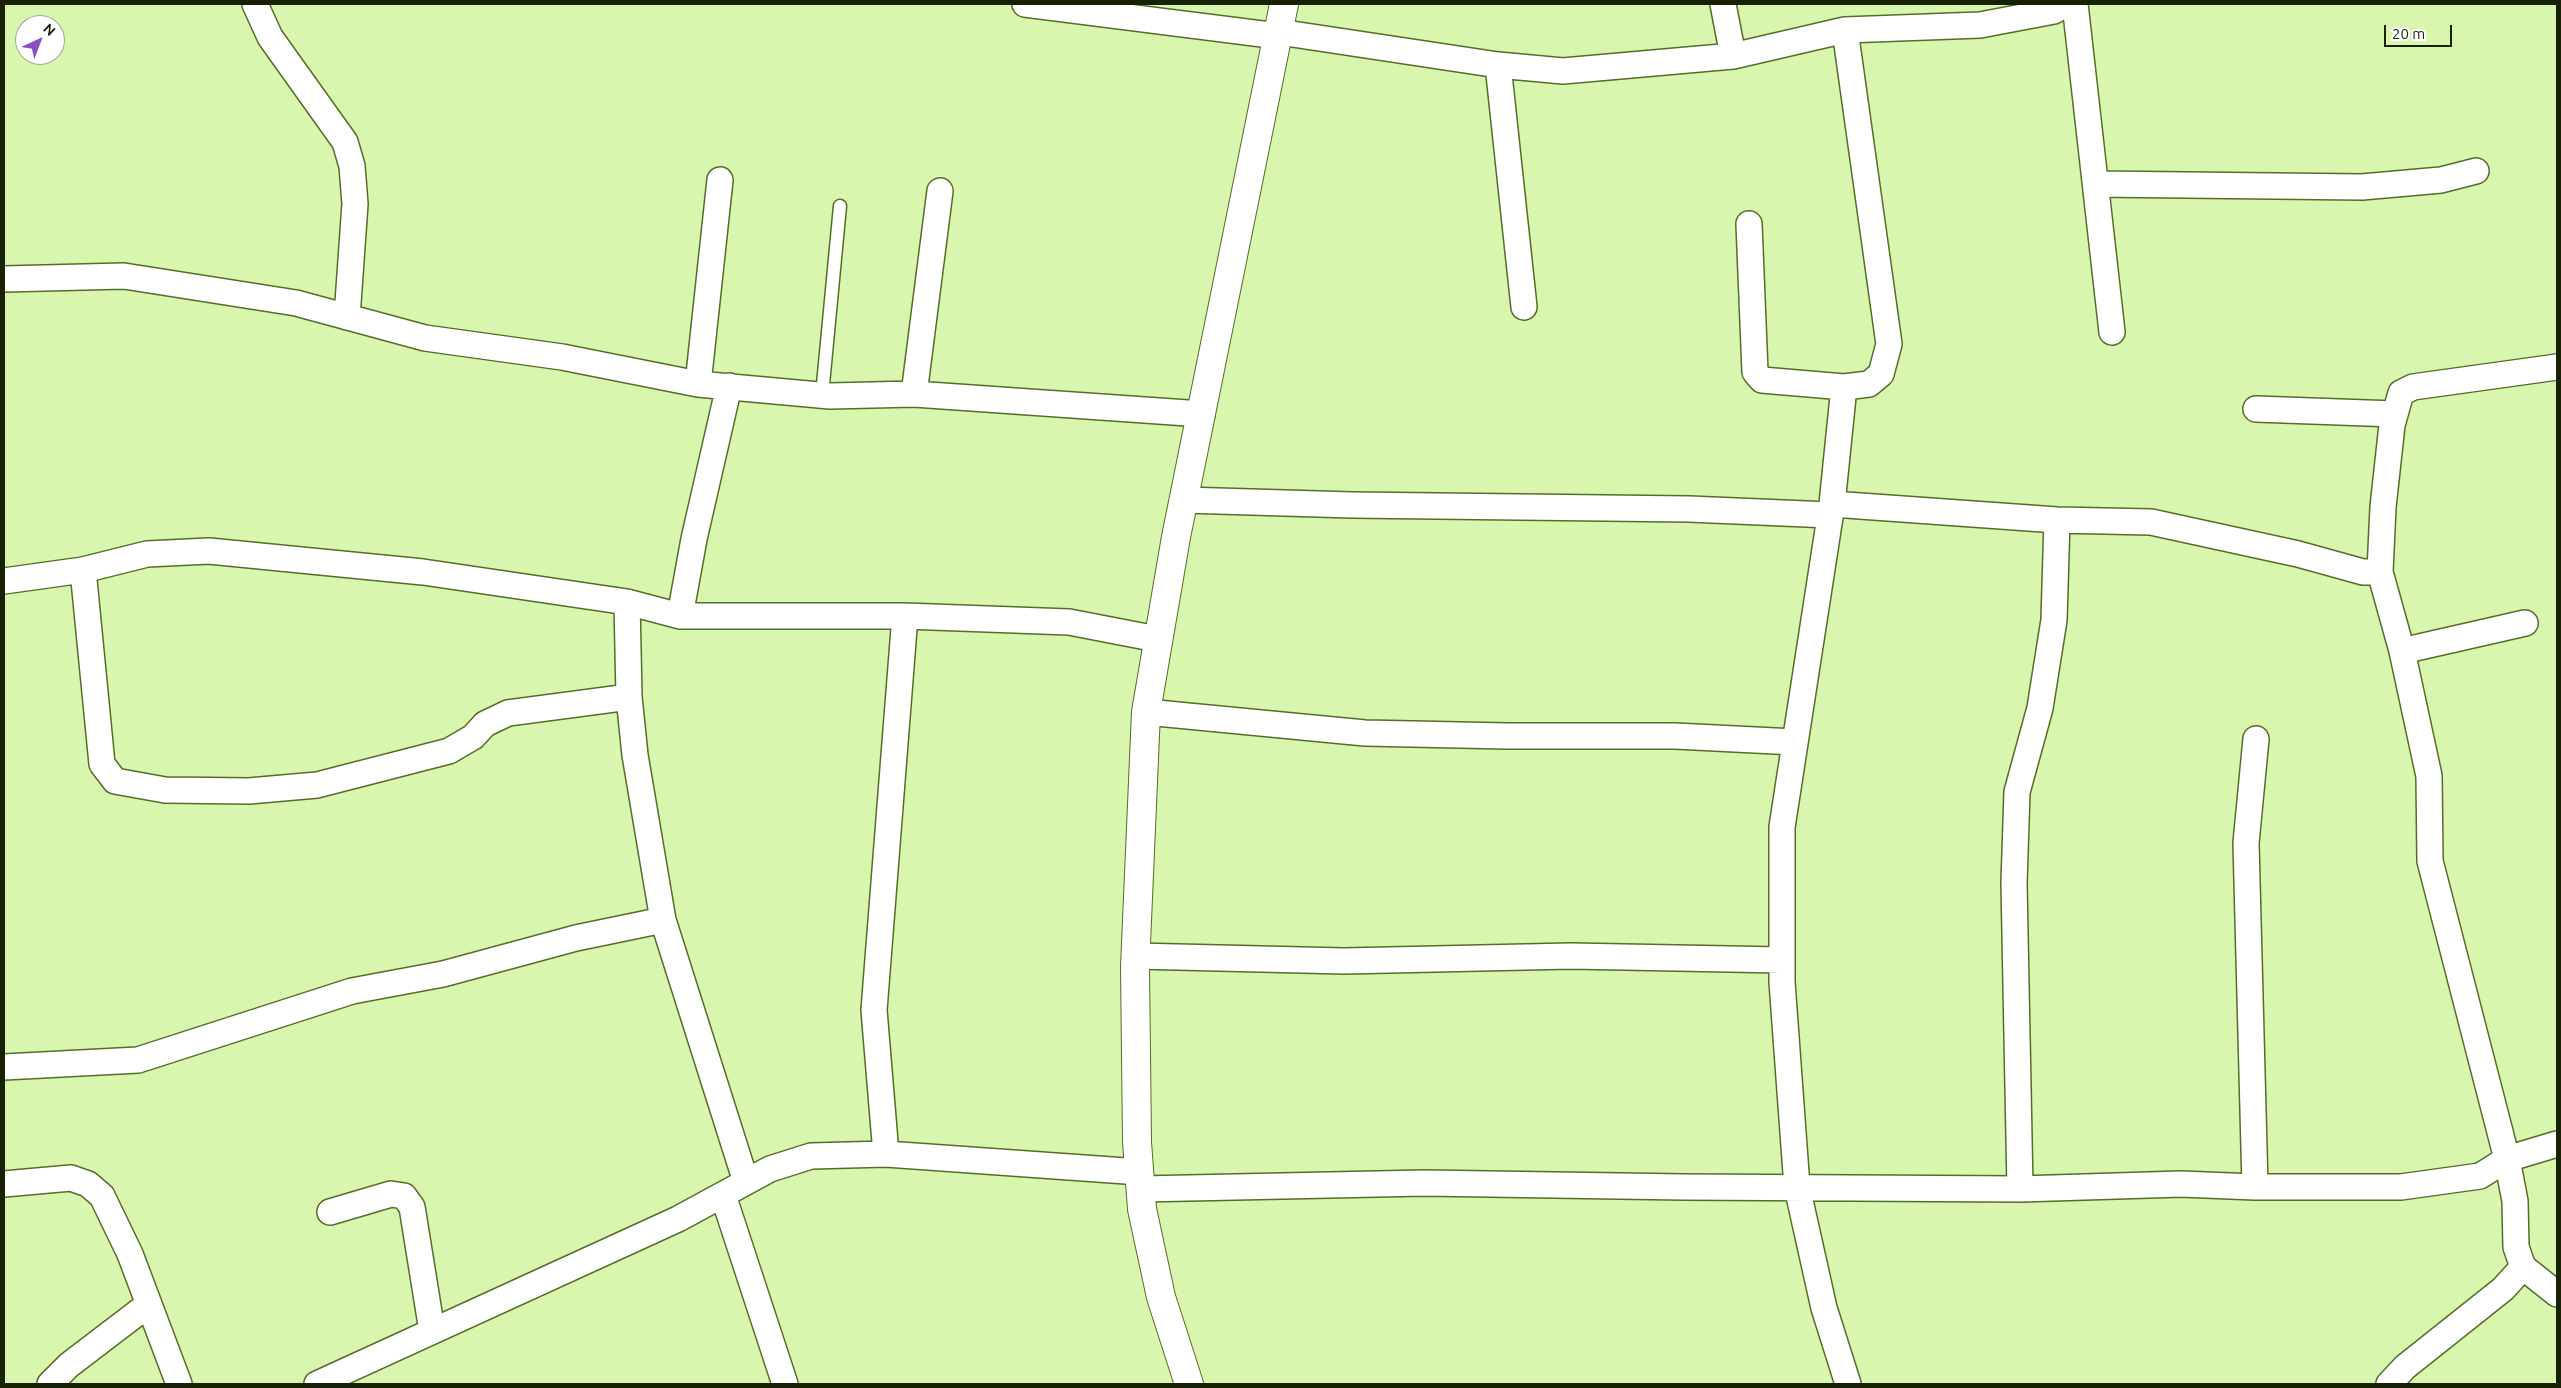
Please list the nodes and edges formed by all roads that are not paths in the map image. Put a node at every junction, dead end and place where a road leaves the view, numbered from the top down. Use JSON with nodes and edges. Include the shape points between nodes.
{"nodes":[{"id":1,"x":255,"y":4,"type":"edge"},
{"id":2,"x":1024,"y":4,"type":"edge"},
{"id":3,"x":1284,"y":4,"type":"edge"},
{"id":4,"x":1723,"y":4,"type":"edge"},
{"id":5,"x":2065,"y":4,"type":"edge"},
{"id":6,"x":2075,"y":4,"type":"edge"},
{"id":7,"x":1979,"y":15,"type":"edge"},
{"id":8,"x":1845,"y":30,"type":"junction"},
{"id":9,"x":1278,"y":34,"type":"junction"},
{"id":10,"x":1733,"y":56,"type":"junction"},
{"id":11,"x":1498,"y":65,"type":"junction"},
{"id":12,"x":2476,"y":171,"type":"dead end"},
{"id":13,"x":720,"y":180,"type":"dead end"},
{"id":14,"x":2097,"y":184,"type":"junction"},
{"id":15,"x":940,"y":191,"type":"dead end"},
{"id":16,"x":840,"y":206,"type":"dead end"},
{"id":17,"x":1749,"y":224,"type":"dead end"},
{"id":18,"x":4,"y":279,"type":"edge"},
{"id":19,"x":1524,"y":308,"type":"dead end"},
{"id":20,"x":347,"y":317,"type":"junction"},
{"id":21,"x":2112,"y":332,"type":"dead end"},
{"id":22,"x":2557,"y":367,"type":"edge"},
{"id":23,"x":698,"y":384,"type":"junction"},
{"id":24,"x":729,"y":386,"type":"junction"},
{"id":25,"x":1844,"y":387,"type":"junction"},
{"id":26,"x":914,"y":394,"type":"junction"},
{"id":27,"x":822,"y":395,"type":"junction"},
{"id":28,"x":2256,"y":408,"type":"dead end"},
{"id":29,"x":1202,"y":414,"type":"junction"},
{"id":30,"x":2395,"y":414,"type":"junction"},
{"id":31,"x":1184,"y":500,"type":"junction"},
{"id":32,"x":1831,"y":510,"type":"junction"},
{"id":33,"x":2057,"y":520,"type":"junction"},
{"id":34,"x":83,"y":570,"type":"junction"},
{"id":35,"x":2380,"y":572,"type":"junction"},
{"id":36,"x":4,"y":581,"type":"edge"},
{"id":37,"x":627,"y":602,"type":"junction"},
{"id":38,"x":680,"y":616,"type":"junction"},
{"id":39,"x":905,"y":616,"type":"junction"},
{"id":40,"x":2525,"y":623,"type":"dead end"},
{"id":41,"x":1157,"y":639,"type":"junction"},
{"id":42,"x":2402,"y":651,"type":"junction"},
{"id":43,"x":629,"y":697,"type":"junction"},
{"id":44,"x":1146,"y":712,"type":"junction"},
{"id":45,"x":2256,"y":739,"type":"dead end"},
{"id":46,"x":1795,"y":742,"type":"junction"},
{"id":47,"x":662,"y":920,"type":"junction"},
{"id":48,"x":1136,"y":956,"type":"junction"},
{"id":49,"x":1782,"y":960,"type":"junction"},
{"id":50,"x":4,"y":1066,"type":"edge"},
{"id":51,"x":2557,"y":1144,"type":"edge"},
{"id":52,"x":886,"y":1154,"type":"junction"},
{"id":53,"x":2508,"y":1159,"type":"junction"},
{"id":54,"x":1140,"y":1180,"type":"junction"},
{"id":55,"x":746,"y":1182,"type":"junction"},
{"id":56,"x":4,"y":1184,"type":"edge"},
{"id":57,"x":1797,"y":1187,"type":"junction"},
{"id":58,"x":2255,"y":1187,"type":"junction"},
{"id":59,"x":2020,"y":1188,"type":"junction"},
{"id":60,"x":723,"y":1194,"type":"junction"},
{"id":61,"x":330,"y":1212,"type":"dead end"},
{"id":62,"x":2523,"y":1267,"type":"junction"},
{"id":63,"x":2557,"y":1294,"type":"edge"},
{"id":64,"x":149,"y":1304,"type":"junction"},
{"id":65,"x":432,"y":1331,"type":"junction"},
{"id":66,"x":354,"y":1376,"type":"edge"},
{"id":67,"x":50,"y":1384,"type":"edge"},
{"id":68,"x":179,"y":1384,"type":"edge"},
{"id":69,"x":317,"y":1384,"type":"edge"},
{"id":70,"x":785,"y":1384,"type":"edge"},
{"id":71,"x":1189,"y":1384,"type":"edge"},
{"id":72,"x":1848,"y":1384,"type":"edge"},
{"id":73,"x":2390,"y":1384,"type":"edge"}],
"edges":[{"from":1,"to":20,"type":"street","via":[[270,37],[345,142],[352,166],[355,204]]},
{"from":2,"to":9,"type":"street"},
{"from":3,"to":9,"type":"street"},
{"from":4,"to":10,"type":"street"},
{"from":5,"to":7,"type":"street","via":[[2054,11]]},
{"from":6,"to":14,"type":"street"},
{"from":7,"to":8,"type":"street"},
{"from":8,"to":10,"type":"street"},
{"from":8,"to":25,"type":"street","via":[[1889,344],[1881,374],[1869,384]]},
{"from":9,"to":11,"type":"street"},
{"from":9,"to":29,"type":"street"},
{"from":10,"to":11,"type":"street","via":[[1563,71]]},
{"from":11,"to":19,"type":"street"},
{"from":12,"to":14,"type":"street","via":[[2440,180],[2362,187]]},
{"from":13,"to":23,"type":"street"},
{"from":14,"to":21,"type":"street"},
{"from":15,"to":26,"type":"street"},
{"from":16,"to":27,"type":"lane"},
{"from":17,"to":25,"type":"street","via":[[1755,372],[1762,380]]},
{"from":18,"to":20,"type":"street","via":[[124,276],[296,303]]},
{"from":20,"to":23,"type":"street","via":[[425,338],[562,357]]},
{"from":22,"to":30,"type":"street","via":[[2413,387],[2401,393]]},
{"from":23,"to":24,"type":"street"},
{"from":24,"to":27,"type":"street"},
{"from":24,"to":38,"type":"street"},
{"from":25,"to":32,"type":"street"},
{"from":26,"to":27,"type":"street"},
{"from":26,"to":29,"type":"street"},
{"from":28,"to":30,"type":"street"},
{"from":29,"to":31,"type":"street"},
{"from":30,"to":35,"type":"street","via":[[2383,507]]},
{"from":31,"to":32,"type":"street"},
{"from":31,"to":41,"type":"street"},
{"from":32,"to":33,"type":"street"},
{"from":32,"to":46,"type":"street"},
{"from":33,"to":35,"type":"street","via":[[2151,522],[2298,554],[2363,572]]},
{"from":33,"to":59,"type":"street","via":[[2054,620],[2040,708],[2017,792],[2014,883]]},
{"from":34,"to":36,"type":"street"},
{"from":34,"to":37,"type":"street","via":[[147,554],[209,551],[423,572]]},
{"from":34,"to":43,"type":"street","via":[[102,764],[115,781],[165,790],[249,791],[317,785],[449,751],[473,737],[485,724],[508,713]]},
{"from":35,"to":42,"type":"street"},
{"from":37,"to":38,"type":"street"},
{"from":37,"to":43,"type":"street"},
{"from":38,"to":39,"type":"street"},
{"from":39,"to":41,"type":"street","via":[[1069,622]]},
{"from":39,"to":52,"type":"street","via":[[874,1010]]},
{"from":40,"to":42,"type":"street"},
{"from":41,"to":44,"type":"street"},
{"from":42,"to":53,"type":"street","via":[[2429,776],[2430,860]]},
{"from":43,"to":47,"type":"street","via":[[635,755]]},
{"from":44,"to":46,"type":"street","via":[[1365,733],[1675,736]]},
{"from":44,"to":48,"type":"street"},
{"from":45,"to":58,"type":"street","via":[[2246,843]]},
{"from":46,"to":49,"type":"street","via":[[1782,827]]},
{"from":47,"to":50,"type":"street","via":[[576,938],[442,974],[352,991],[138,1060]]},
{"from":47,"to":55,"type":"street"},
{"from":48,"to":49,"type":"street","via":[[1344,961],[1570,956]]},
{"from":48,"to":54,"type":"street"},
{"from":49,"to":57,"type":"street"},
{"from":51,"to":53,"type":"street"},
{"from":52,"to":54,"type":"street"},
{"from":52,"to":55,"type":"street","via":[[811,1156],[770,1169]]},
{"from":53,"to":58,"type":"street","via":[[2480,1176],[2400,1187]]},
{"from":53,"to":62,"type":"street","via":[[2515,1201],[2516,1247]]},
{"from":54,"to":57,"type":"street"},
{"from":54,"to":71,"type":"street","via":[[1142,1209],[1161,1296]]},
{"from":55,"to":60,"type":"street"},
{"from":56,"to":64,"type":"street","via":[[71,1178],[88,1184],[102,1196],[130,1254]]},
{"from":57,"to":59,"type":"street"},
{"from":57,"to":72,"type":"street","via":[[1824,1308]]},
{"from":58,"to":59,"type":"street","via":[[2181,1184]]},
{"from":60,"to":65,"type":"street","via":[[678,1219]]},
{"from":60,"to":70,"type":"street"},
{"from":61,"to":65,"type":"street","via":[[391,1194],[404,1196],[412,1207]]},
{"from":62,"to":63,"type":"street"},
{"from":62,"to":73,"type":"street","via":[[2503,1289],[2405,1367]]},
{"from":64,"to":67,"type":"street","via":[[69,1365]]},
{"from":64,"to":68,"type":"street"},
{"from":65,"to":66,"type":"street"},
{"from":66,"to":69,"type":"street"}]}
